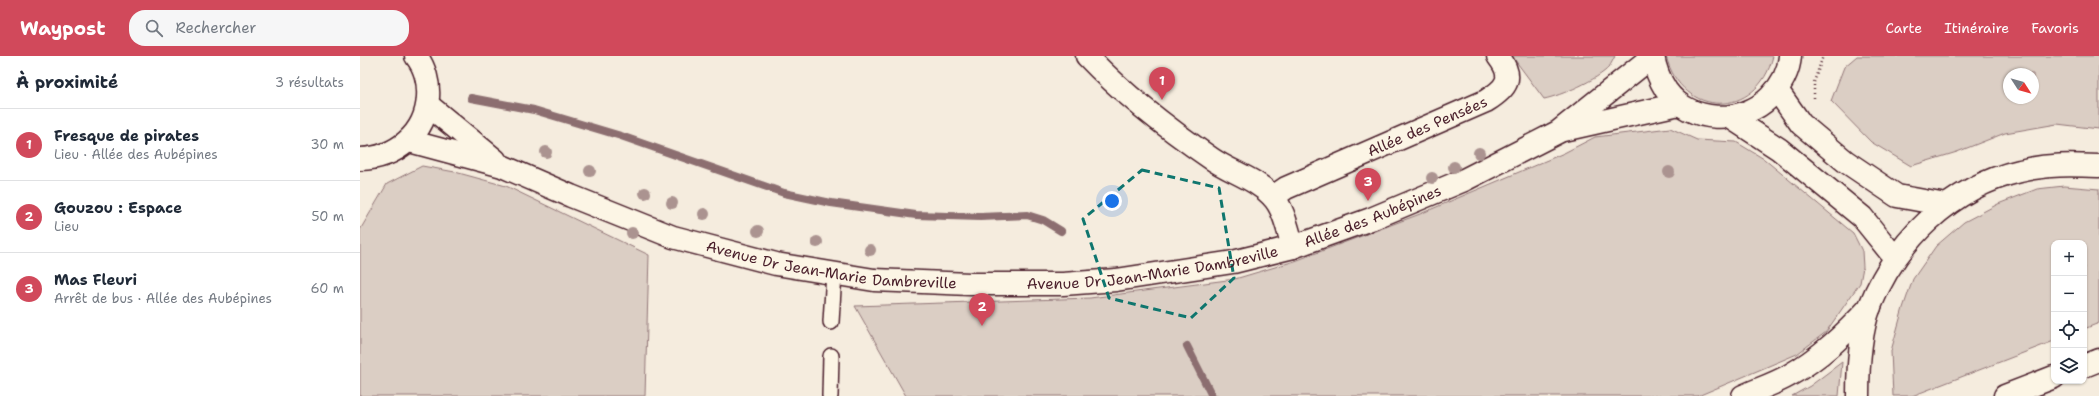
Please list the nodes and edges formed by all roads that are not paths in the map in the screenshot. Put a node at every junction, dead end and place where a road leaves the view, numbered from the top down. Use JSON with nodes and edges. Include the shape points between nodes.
{"nodes":[{"id":1,"x":416,"y":56,"type":"edge"},
{"id":2,"x":1087,"y":56,"type":"edge"},
{"id":3,"x":1498,"y":56,"type":"edge"},
{"id":4,"x":1653,"y":56,"type":"edge"},
{"id":5,"x":1790,"y":56,"type":"edge"},
{"id":6,"x":1777,"y":90,"type":"junction"},
{"id":7,"x":1679,"y":104,"type":"junction"},
{"id":8,"x":428,"y":105,"type":"junction"},
{"id":9,"x":1730,"y":117,"type":"junction"},
{"id":10,"x":1558,"y":132,"type":"junction"},
{"id":11,"x":409,"y":140,"type":"junction"},
{"id":12,"x":360,"y":159,"type":"edge"},
{"id":13,"x":502,"y":166,"type":"junction"},
{"id":14,"x":2099,"y":166,"type":"edge"},
{"id":15,"x":1273,"y":197,"type":"junction"},
{"id":16,"x":1946,"y":205,"type":"junction"},
{"id":17,"x":1293,"y":246,"type":"junction"},
{"id":18,"x":1895,"y":258,"type":"junction"},
{"id":19,"x":834,"y":273,"type":"junction"},
{"id":20,"x":1870,"y":307,"type":"junction"},
{"id":21,"x":831,"y":322,"type":"dead end"},
{"id":22,"x":831,"y":356,"type":"dead end"},
{"id":23,"x":2099,"y":360,"type":"edge"},
{"id":24,"x":2087,"y":365,"type":"edge"},
{"id":25,"x":2051,"y":378,"type":"edge"},
{"id":26,"x":1858,"y":394,"type":"edge"},
{"id":27,"x":830,"y":396,"type":"edge"},
{"id":28,"x":1743,"y":396,"type":"edge"},
{"id":29,"x":2005,"y":396,"type":"edge"}],
"edges":[{"from":1,"to":8,"type":"street","via":[[426,74]]},
{"from":2,"to":15,"type":"street","name":"Allée des Aubépines","via":[[1126,94],[1214,160],[1263,188]]},
{"from":3,"to":15,"type":"street","name":"Allée des Pensées","via":[[1508,75],[1499,94],[1286,188]]},
{"from":4,"to":7,"type":"street","via":[[1657,74],[1666,91]]},
{"from":4,"to":10,"type":"street","name":"Allée des Aubépines"},
{"from":5,"to":6,"type":"street","via":[[1785,75]]},
{"from":6,"to":9,"type":"street","via":[[1764,103],[1748,112]]},
{"from":6,"to":16,"type":"street","via":[[1801,124],[1845,161],[1897,196]]},
{"from":7,"to":9,"type":"street","via":[[1695,113],[1712,117]]},
{"from":7,"to":10,"type":"street","name":"Allée des Aubépines"},
{"from":8,"to":11,"type":"street","via":[[418,130]]},
{"from":8,"to":13,"type":"street","name":"Avenue Dr Jean-Marie Dambreville"},
{"from":9,"to":18,"type":"street","via":[[1779,149],[1862,217]]},
{"from":10,"to":17,"type":"street","name":"Allée des Aubépines","via":[[1437,192],[1371,219]]},
{"from":11,"to":12,"type":"street","via":[[386,155]]},
{"from":11,"to":13,"type":"street","name":"Avenue Dr Jean-Marie Dambreville"},
{"from":13,"to":19,"type":"street","name":"Avenue Dr Jean-Marie Dambreville","via":[[673,237],[776,264]]},
{"from":14,"to":16,"type":"street","via":[[2060,164],[2020,171],[1982,185]]},
{"from":15,"to":17,"type":"street","name":"Allée des Aubépines","via":[[1282,213]]},
{"from":16,"to":18,"type":"street","via":[[1918,229]]},
{"from":17,"to":19,"type":"street","name":"Avenue Dr Jean-Marie Dambreville","via":[[1233,262],[1173,273],[1063,284],[963,284],[874,280]]},
{"from":18,"to":20,"type":"street"},
{"from":19,"to":21,"type":"lane"},
{"from":20,"to":26,"type":"street","via":[[1858,363]]},
{"from":20,"to":28,"type":"street","via":[[1826,351],[1788,376]]},
{"from":22,"to":27,"type":"lane"},
{"from":23,"to":24,"type":"street"},
{"from":25,"to":29,"type":"street"}]}
